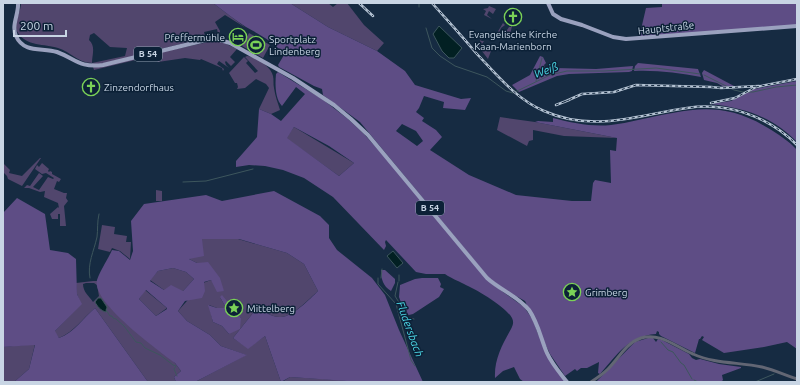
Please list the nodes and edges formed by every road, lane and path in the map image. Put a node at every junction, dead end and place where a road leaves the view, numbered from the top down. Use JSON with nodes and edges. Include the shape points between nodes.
{"nodes":[{"id":1,"x":18,"y":3,"type":"edge"},
{"id":2,"x":548,"y":3,"type":"edge"},
{"id":3,"x":797,"y":26,"type":"edge"},
{"id":4,"x":797,"y":379,"type":"edge"},
{"id":5,"x":567,"y":382,"type":"edge"},
{"id":6,"x":591,"y":382,"type":"edge"}],
"edges":[{"from":1,"to":5,"type":"main road","number":"B 54","via":[[14,28],[20,42],[36,50],[56,52],[86,66],[108,64],[213,39],[223,40],[325,98],[368,135],[487,278],[528,310],[534,318],[548,354]]},
{"from":2,"to":3,"type":"main road","name":"Hauptstraße","via":[[553,14],[561,19],[626,39]]},
{"from":4,"to":6,"type":"street","via":[[763,367],[706,359],[664,340],[649,337],[630,344],[608,369]]}]}
